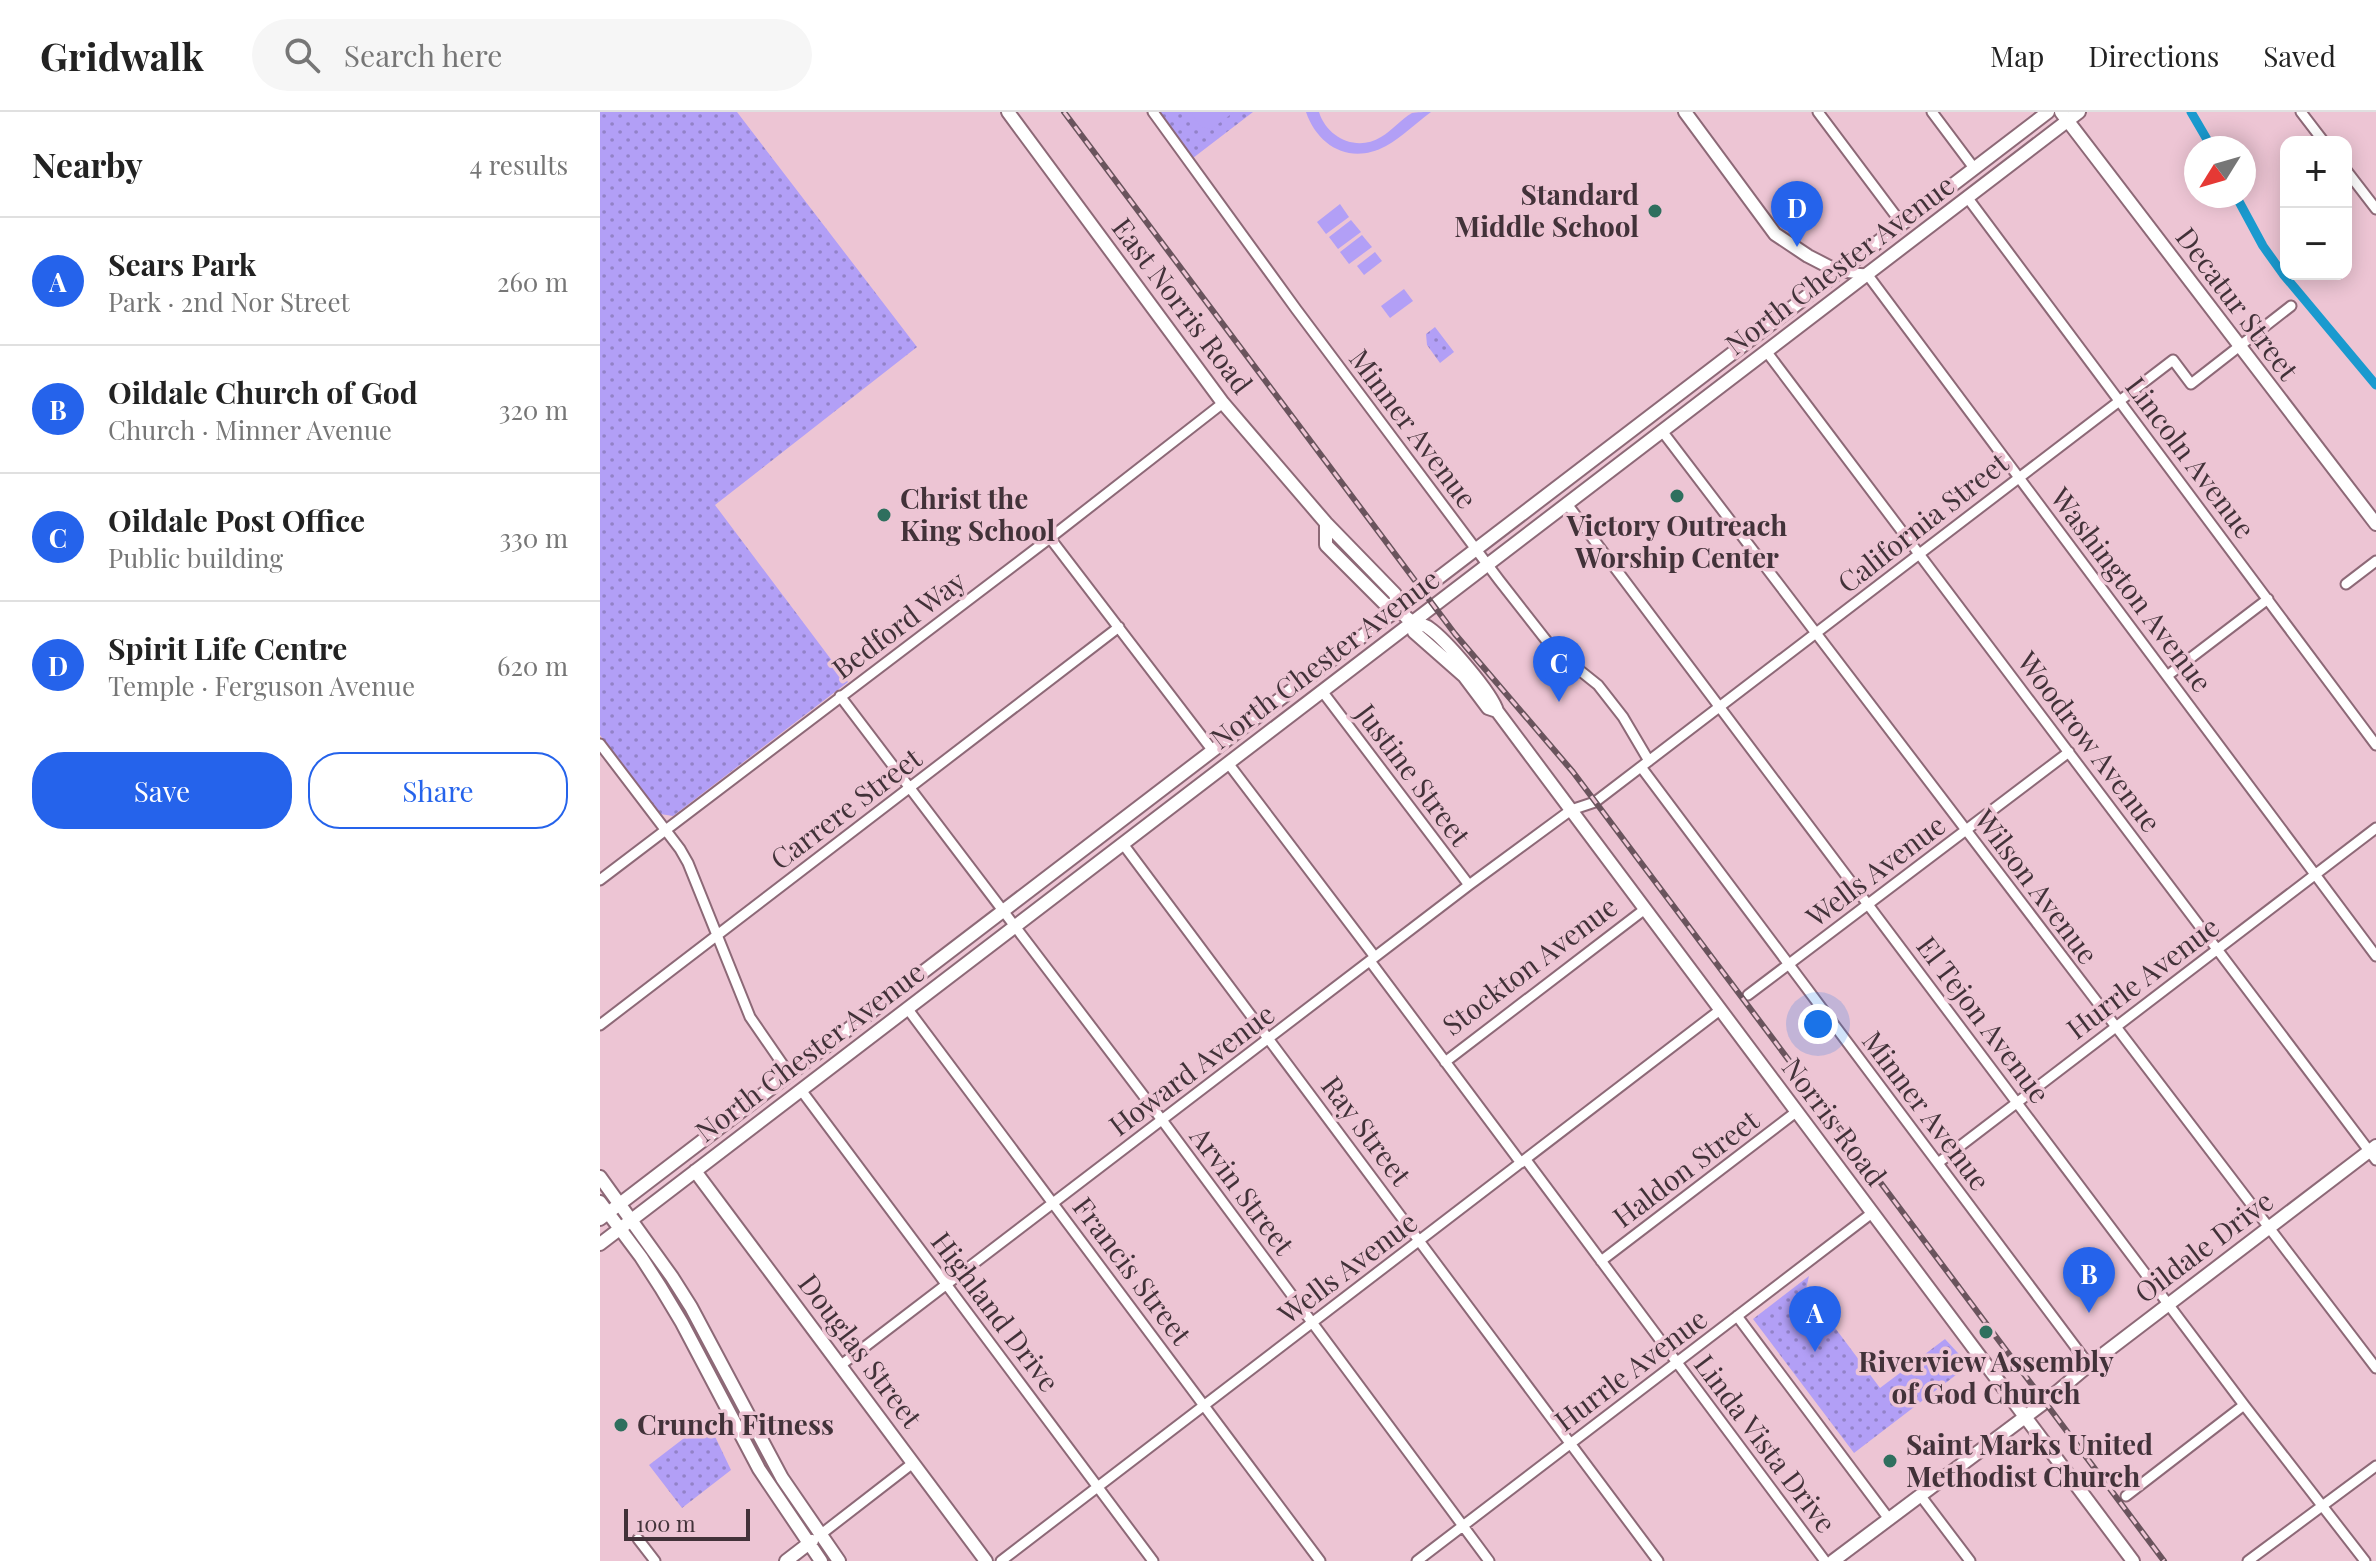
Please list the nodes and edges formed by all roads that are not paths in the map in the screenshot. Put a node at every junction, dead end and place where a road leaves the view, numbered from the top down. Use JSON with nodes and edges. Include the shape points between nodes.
{"nodes":[{"id":1,"x":1008,"y":112,"type":"edge"},
{"id":2,"x":1153,"y":112,"type":"edge"},
{"id":3,"x":1685,"y":112,"type":"edge"},
{"id":4,"x":1818,"y":112,"type":"edge"},
{"id":5,"x":1932,"y":112,"type":"edge"},
{"id":6,"x":2048,"y":112,"type":"edge"},
{"id":7,"x":2079,"y":112,"type":"edge"},
{"id":8,"x":2301,"y":112,"type":"edge"},
{"id":9,"x":2064,"y":116,"type":"edge"},
{"id":10,"x":2319,"y":136,"type":"edge"},
{"id":11,"x":1974,"y":168,"type":"junction"},
{"id":12,"x":2352,"y":176,"type":"edge"},
{"id":13,"x":2372,"y":196,"type":"edge"},
{"id":14,"x":1967,"y":197,"type":"junction"},
{"id":15,"x":1954,"y":207,"type":"junction"},
{"id":16,"x":2376,"y":209,"type":"edge"},
{"id":17,"x":1902,"y":224,"type":"junction"},
{"id":18,"x":1839,"y":272,"type":"junction"},
{"id":19,"x":1867,"y":274,"type":"junction"},
{"id":20,"x":2291,"y":306,"type":"dead end"},
{"id":21,"x":2240,"y":347,"type":"junction"},
{"id":22,"x":1766,"y":351,"type":"junction"},
{"id":23,"x":2119,"y":400,"type":"junction"},
{"id":24,"x":1223,"y":403,"type":"junction"},
{"id":25,"x":1662,"y":431,"type":"junction"},
{"id":26,"x":2019,"y":477,"type":"junction"},
{"id":27,"x":1567,"y":504,"type":"junction"},
{"id":28,"x":2376,"y":524,"type":"edge"},
{"id":29,"x":1050,"y":538,"type":"junction"},
{"id":30,"x":1476,"y":550,"type":"junction"},
{"id":31,"x":1920,"y":553,"type":"junction"},
{"id":32,"x":2376,"y":561,"type":"edge"},
{"id":33,"x":1487,"y":565,"type":"junction"},
{"id":34,"x":2346,"y":584,"type":"dead end"},
{"id":35,"x":2268,"y":599,"type":"junction"},
{"id":36,"x":1398,"y":607,"type":"junction"},
{"id":37,"x":1412,"y":621,"type":"junction"},
{"id":38,"x":1119,"y":627,"type":"junction"},
{"id":39,"x":1816,"y":633,"type":"junction"},
{"id":40,"x":2167,"y":676,"type":"junction"},
{"id":41,"x":1322,"y":691,"type":"junction"},
{"id":42,"x":840,"y":696,"type":"junction"},
{"id":43,"x":1720,"y":706,"type":"junction"},
{"id":44,"x":600,"y":744,"type":"edge"},
{"id":45,"x":2376,"y":745,"type":"edge"},
{"id":46,"x":1213,"y":751,"type":"junction"},
{"id":47,"x":2069,"y":752,"type":"junction"},
{"id":48,"x":1228,"y":763,"type":"junction"},
{"id":49,"x":1645,"y":764,"type":"junction"},
{"id":50,"x":1198,"y":786,"type":"junction"},
{"id":51,"x":910,"y":787,"type":"junction"},
{"id":52,"x":1571,"y":810,"type":"junction"},
{"id":53,"x":2376,"y":828,"type":"edge"},
{"id":54,"x":665,"y":830,"type":"junction"},
{"id":55,"x":1965,"y":831,"type":"junction"},
{"id":56,"x":1123,"y":844,"type":"junction"},
{"id":57,"x":2315,"y":874,"type":"junction"},
{"id":58,"x":600,"y":880,"type":"edge"},
{"id":59,"x":1469,"y":885,"type":"junction"},
{"id":60,"x":1868,"y":904,"type":"junction"},
{"id":61,"x":1645,"y":909,"type":"junction"},
{"id":62,"x":1004,"y":911,"type":"junction"},
{"id":63,"x":1015,"y":926,"type":"junction"},
{"id":64,"x":717,"y":935,"type":"junction"},
{"id":65,"x":2217,"y":949,"type":"junction"},
{"id":66,"x":2376,"y":956,"type":"edge"},
{"id":67,"x":1373,"y":959,"type":"junction"},
{"id":68,"x":1789,"y":964,"type":"junction"},
{"id":69,"x":1748,"y":995,"type":"dead end"},
{"id":70,"x":907,"y":1008,"type":"junction"},
{"id":71,"x":1720,"y":1010,"type":"junction"},
{"id":72,"x":600,"y":1025,"type":"edge"},
{"id":73,"x":2115,"y":1027,"type":"junction"},
{"id":74,"x":1270,"y":1038,"type":"junction"},
{"id":75,"x":822,"y":1050,"type":"junction"},
{"id":76,"x":1445,"y":1062,"type":"junction"},
{"id":77,"x":790,"y":1075,"type":"junction"},
{"id":78,"x":801,"y":1090,"type":"junction"},
{"id":79,"x":2017,"y":1102,"type":"junction"},
{"id":80,"x":1796,"y":1112,"type":"junction"},
{"id":81,"x":1162,"y":1120,"type":"junction"},
{"id":82,"x":2374,"y":1152,"type":"edge"},
{"id":83,"x":1524,"y":1162,"type":"junction"},
{"id":84,"x":1938,"y":1163,"type":"junction"},
{"id":85,"x":695,"y":1171,"type":"junction"},
{"id":86,"x":600,"y":1177,"type":"edge"},
{"id":87,"x":1054,"y":1203,"type":"junction"},
{"id":88,"x":626,"y":1212,"type":"junction"},
{"id":89,"x":1872,"y":1213,"type":"junction"},
{"id":90,"x":608,"y":1217,"type":"edge"},
{"id":91,"x":2269,"y":1228,"type":"junction"},
{"id":92,"x":1420,"y":1241,"type":"junction"},
{"id":93,"x":600,"y":1244,"type":"edge"},
{"id":94,"x":1601,"y":1261,"type":"junction"},
{"id":95,"x":947,"y":1284,"type":"junction"},
{"id":96,"x":2169,"y":1304,"type":"junction"},
{"id":97,"x":1737,"y":1316,"type":"junction"},
{"id":98,"x":1312,"y":1323,"type":"junction"},
{"id":99,"x":1677,"y":1363,"type":"junction"},
{"id":100,"x":841,"y":1365,"type":"junction"},
{"id":101,"x":2089,"y":1365,"type":"junction"},
{"id":102,"x":2376,"y":1368,"type":"edge"},
{"id":103,"x":2244,"y":1405,"type":"junction"},
{"id":104,"x":1205,"y":1406,"type":"junction"},
{"id":105,"x":744,"y":1409,"type":"junction"},
{"id":106,"x":731,"y":1415,"type":"junction"},
{"id":107,"x":2025,"y":1417,"type":"junction"},
{"id":108,"x":1570,"y":1444,"type":"junction"},
{"id":109,"x":913,"y":1463,"type":"junction"},
{"id":110,"x":2376,"y":1466,"type":"edge"},
{"id":111,"x":1098,"y":1487,"type":"junction"},
{"id":112,"x":1920,"y":1495,"type":"junction"},
{"id":113,"x":2126,"y":1496,"type":"dead end"},
{"id":114,"x":2322,"y":1507,"type":"junction"},
{"id":115,"x":1889,"y":1519,"type":"junction"},
{"id":116,"x":1463,"y":1526,"type":"junction"},
{"id":117,"x":820,"y":1535,"type":"junction"},
{"id":118,"x":638,"y":1539,"type":"dead end"},
{"id":119,"x":808,"y":1544,"type":"junction"},
{"id":120,"x":2131,"y":1560,"type":"edge"},
{"id":121,"x":655,"y":1561,"type":"edge"},
{"id":122,"x":786,"y":1561,"type":"edge"},
{"id":123,"x":821,"y":1561,"type":"edge"},
{"id":124,"x":839,"y":1561,"type":"edge"},
{"id":125,"x":986,"y":1561,"type":"edge"},
{"id":126,"x":1001,"y":1561,"type":"edge"},
{"id":127,"x":1153,"y":1561,"type":"edge"},
{"id":128,"x":1320,"y":1561,"type":"edge"},
{"id":129,"x":1417,"y":1561,"type":"edge"},
{"id":130,"x":1489,"y":1561,"type":"edge"},
{"id":131,"x":1658,"y":1561,"type":"edge"},
{"id":132,"x":1825,"y":1561,"type":"edge"},
{"id":133,"x":1833,"y":1561,"type":"edge"},
{"id":134,"x":1970,"y":1561,"type":"edge"},
{"id":135,"x":2248,"y":1561,"type":"edge"},
{"id":136,"x":2365,"y":1561,"type":"edge"}],
"edges":[{"from":1,"to":24,"type":"main road","name":"East Norris Road"},
{"from":2,"to":30,"type":"street","name":"Minner Avenue"},
{"from":3,"to":18,"type":"main road","via":[[1775,234]]},
{"from":4,"to":17,"type":"street"},
{"from":5,"to":11,"type":"street"},
{"from":6,"to":11,"type":"main road","name":"North Chester Avenue"},
{"from":7,"to":9,"type":"main road","name":"North Chester Avenue"},
{"from":8,"to":10,"type":"street"},
{"from":9,"to":14,"type":"main road","name":"North Chester Avenue"},
{"from":9,"to":21,"type":"main road","name":"Decatur Street"},
{"from":11,"to":15,"type":"main road","via":[[1972,183]]},
{"from":11,"to":17,"type":"main road","name":"North Chester Avenue"},
{"from":12,"to":13,"type":"street"},
{"from":13,"to":16,"type":"street"},
{"from":14,"to":15,"type":"main road","name":"North Chester Avenue"},
{"from":14,"to":23,"type":"street","name":"Lincoln Avenue"},
{"from":15,"to":19,"type":"main road","name":"North Chester Avenue"},
{"from":17,"to":18,"type":"main road","name":"North Chester Avenue"},
{"from":18,"to":19,"type":"street"},
{"from":18,"to":30,"type":"main road","name":"North Chester Avenue"},
{"from":19,"to":22,"type":"main road","name":"North Chester Avenue"},
{"from":19,"to":26,"type":"street","name":"Washington Avenue"},
{"from":20,"to":21,"type":"street","name":"California Street"},
{"from":21,"to":23,"type":"street","name":"California Street","via":[[2191,384],[2173,360]]},
{"from":21,"to":28,"type":"main road","name":"Decatur Street"},
{"from":22,"to":25,"type":"main road","name":"North Chester Avenue"},
{"from":22,"to":31,"type":"street","name":"Woodrow Avenue"},
{"from":23,"to":26,"type":"street","name":"California Street"},
{"from":23,"to":35,"type":"street","name":"Lincoln Avenue"},
{"from":24,"to":29,"type":"street","name":"Bedford Way"},
{"from":24,"to":36,"type":"main road","name":"East Norris Road","via":[[1395,594]]},
{"from":25,"to":27,"type":"main road","name":"North Chester Avenue"},
{"from":25,"to":39,"type":"street","name":"Wilson Avenue"},
{"from":26,"to":31,"type":"street","name":"California Street"},
{"from":26,"to":40,"type":"street","name":"Washington Avenue"},
{"from":27,"to":33,"type":"main road","name":"North Chester Avenue"},
{"from":27,"to":43,"type":"street","name":"El Tejon Avenue"},
{"from":29,"to":38,"type":"street"},
{"from":29,"to":42,"type":"street","name":"Bedford Way"},
{"from":30,"to":33,"type":"street","name":"Minner Avenue"},
{"from":30,"to":36,"type":"main road","name":"North Chester Avenue"},
{"from":31,"to":39,"type":"street","name":"California Street"},
{"from":31,"to":47,"type":"street","name":"Woodrow Avenue"},
{"from":32,"to":34,"type":"street"},
{"from":33,"to":37,"type":"main road","name":"North Chester Avenue"},
{"from":33,"to":49,"type":"street","name":"Minner Avenue","via":[[1553,649],[1598,685],[1623,717]]},
{"from":35,"to":40,"type":"street"},
{"from":35,"to":45,"type":"street","name":"Lincoln Avenue"},
{"from":36,"to":37,"type":"main road","name":"East Norris Road"},
{"from":36,"to":46,"type":"main road","name":"North Chester Avenue"},
{"from":37,"to":41,"type":"main road","name":"North Chester Avenue"},
{"from":37,"to":52,"type":"main road","name":"Norris Road","via":[[1428,627],[1470,670]]},
{"from":38,"to":46,"type":"street"},
{"from":38,"to":51,"type":"street","name":"Carrere Street"},
{"from":39,"to":43,"type":"street","name":"California Street"},
{"from":39,"to":55,"type":"street","name":"Wilson Avenue"},
{"from":40,"to":57,"type":"street","name":"Washington Avenue"},
{"from":41,"to":48,"type":"main road","name":"North Chester Avenue"},
{"from":41,"to":59,"type":"street","name":"Justine Street"},
{"from":42,"to":51,"type":"street","name":"Arvin Street"},
{"from":42,"to":54,"type":"street","name":"Bedford Way"},
{"from":43,"to":49,"type":"street","name":"California Street"},
{"from":43,"to":60,"type":"street","name":"El Tejon Avenue"},
{"from":44,"to":54,"type":"street"},
{"from":46,"to":50,"type":"main road","via":[[1215,760]]},
{"from":46,"to":62,"type":"main road","name":"North Chester Avenue"},
{"from":47,"to":55,"type":"street","name":"Wells Avenue"},
{"from":47,"to":65,"type":"street","name":"Woodrow Avenue"},
{"from":48,"to":50,"type":"main road","name":"North Chester Avenue"},
{"from":48,"to":67,"type":"street","name":"Linda Vista Drive"},
{"from":49,"to":52,"type":"street","name":"California Street","via":[[1595,802]]},
{"from":49,"to":68,"type":"street","name":"Minner Avenue"},
{"from":50,"to":56,"type":"main road","name":"North Chester Avenue"},
{"from":51,"to":62,"type":"street","name":"Arvin Street"},
{"from":51,"to":64,"type":"street","name":"Carrere Street"},
{"from":52,"to":59,"type":"street","name":"Howard Avenue"},
{"from":52,"to":61,"type":"main road","name":"Norris Road"},
{"from":53,"to":57,"type":"street","name":"Hurrle Avenue"},
{"from":54,"to":58,"type":"street","name":"Bedford Way"},
{"from":54,"to":64,"type":"street","via":[[688,863]]},
{"from":55,"to":60,"type":"street","name":"Wells Avenue"},
{"from":55,"to":73,"type":"street","name":"Wilson Avenue"},
{"from":56,"to":63,"type":"main road","name":"North Chester Avenue"},
{"from":56,"to":74,"type":"street","name":"Ray Street"},
{"from":57,"to":65,"type":"street","name":"Hurrle Avenue"},
{"from":57,"to":66,"type":"street","name":"Washington Avenue"},
{"from":59,"to":67,"type":"street","name":"Howard Avenue"},
{"from":60,"to":68,"type":"street","name":"Wells Avenue"},
{"from":60,"to":79,"type":"street","name":"El Tejon Avenue"},
{"from":61,"to":71,"type":"main road","name":"Norris Road"},
{"from":61,"to":76,"type":"street","name":"Stockton Avenue"},
{"from":62,"to":63,"type":"street","name":"Arvin Street"},
{"from":62,"to":75,"type":"main road","name":"North Chester Avenue"},
{"from":63,"to":70,"type":"main road","name":"North Chester Avenue"},
{"from":63,"to":81,"type":"street","name":"Arvin Street"},
{"from":64,"to":72,"type":"street","name":"Carrere Street"},
{"from":64,"to":77,"type":"street","via":[[750,1017]]},
{"from":65,"to":73,"type":"street","name":"Hurrle Avenue"},
{"from":65,"to":82,"type":"street","name":"Woodrow Avenue"},
{"from":67,"to":74,"type":"street","name":"Howard Avenue"},
{"from":67,"to":76,"type":"street","name":"Linda Vista Drive"},
{"from":68,"to":69,"type":"street","name":"Wells Avenue"},
{"from":68,"to":84,"type":"street","name":"Minner Avenue"},
{"from":70,"to":78,"type":"main road","name":"North Chester Avenue"},
{"from":70,"to":87,"type":"street","name":"Francis Street"},
{"from":71,"to":80,"type":"main road","name":"Norris Road"},
{"from":71,"to":83,"type":"street","name":"Wells Avenue"},
{"from":73,"to":79,"type":"street","name":"Hurrle Avenue"},
{"from":73,"to":91,"type":"street","name":"Wilson Avenue"},
{"from":74,"to":81,"type":"street","name":"Howard Avenue"},
{"from":74,"to":92,"type":"street","name":"Ray Street"},
{"from":75,"to":77,"type":"main road","name":"North Chester Avenue"},
{"from":75,"to":78,"type":"main road","via":[[800,1082]]},
{"from":76,"to":83,"type":"street","name":"Linda Vista Drive"},
{"from":77,"to":88,"type":"main road","name":"North Chester Avenue"},
{"from":78,"to":85,"type":"main road","name":"North Chester Avenue"},
{"from":78,"to":95,"type":"street","name":"Highland Drive"},
{"from":79,"to":84,"type":"street","name":"Hurrle Avenue"},
{"from":79,"to":96,"type":"street","name":"El Tejon Avenue"},
{"from":80,"to":89,"type":"main road","name":"Norris Road"},
{"from":80,"to":94,"type":"street","name":"Haldon Street"},
{"from":81,"to":87,"type":"street","name":"Howard Avenue"},
{"from":81,"to":98,"type":"street","name":"Arvin Street"},
{"from":82,"to":91,"type":"main road","name":"Oildale Drive"},
{"from":83,"to":92,"type":"street","name":"Wells Avenue"},
{"from":83,"to":94,"type":"street","name":"Linda Vista Drive"},
{"from":84,"to":101,"type":"street","name":"Minner Avenue"},
{"from":85,"to":88,"type":"main road","name":"North Chester Avenue"},
{"from":85,"to":100,"type":"main road","name":"Douglas Street"},
{"from":86,"to":88,"type":"main road"},
{"from":87,"to":95,"type":"street","name":"Howard Avenue"},
{"from":87,"to":104,"type":"street","name":"Francis Street"},
{"from":88,"to":90,"type":"main road","name":"North Chester Avenue"},
{"from":88,"to":90,"type":"main road","name":"North Chester Avenue"},
{"from":88,"to":105,"type":"main road","via":[[691,1307]]},
{"from":89,"to":97,"type":"street","name":"Hurrle Avenue"},
{"from":89,"to":107,"type":"main road","name":"Norris Road"},
{"from":90,"to":93,"type":"main road","name":"North Chester Avenue"},
{"from":90,"to":106,"type":"main road","via":[[641,1257]]},
{"from":91,"to":96,"type":"main road","name":"Oildale Drive"},
{"from":91,"to":102,"type":"street","name":"Wilson Avenue"},
{"from":92,"to":98,"type":"street","name":"Wells Avenue"},
{"from":92,"to":108,"type":"street","name":"Ray Street"},
{"from":94,"to":99,"type":"street","name":"Linda Vista Drive"},
{"from":95,"to":100,"type":"street","name":"Howard Avenue"},
{"from":95,"to":111,"type":"street","name":"Highland Drive"},
{"from":96,"to":101,"type":"main road","name":"Oildale Drive"},
{"from":96,"to":103,"type":"street","name":"El Tejon Avenue"},
{"from":97,"to":99,"type":"street","name":"Hurrle Avenue"},
{"from":97,"to":115,"type":"street"},
{"from":98,"to":104,"type":"street","name":"Wells Avenue"},
{"from":98,"to":116,"type":"street","name":"Arvin Street"},
{"from":99,"to":108,"type":"street","name":"Hurrle Avenue"},
{"from":99,"to":132,"type":"street","name":"Linda Vista Drive"},
{"from":100,"to":109,"type":"main road","name":"Douglas Street"},
{"from":101,"to":107,"type":"main road","name":"Oildale Drive"},
{"from":103,"to":113,"type":"street"},
{"from":103,"to":114,"type":"street","name":"El Tejon Avenue"},
{"from":104,"to":111,"type":"street","name":"Wells Avenue"},
{"from":104,"to":128,"type":"street","name":"Francis Street"},
{"from":105,"to":106,"type":"main road"},
{"from":105,"to":117,"type":"main road"},
{"from":106,"to":119,"type":"main road"},
{"from":107,"to":112,"type":"main road","name":"Oildale Drive"},
{"from":107,"to":120,"type":"main road","name":"Norris Road"},
{"from":108,"to":116,"type":"street","name":"Hurrle Avenue"},
{"from":108,"to":131,"type":"street","name":"Ray Street"},
{"from":109,"to":117,"type":"street"},
{"from":109,"to":125,"type":"main road","name":"Douglas Street"},
{"from":110,"to":114,"type":"street"},
{"from":111,"to":126,"type":"street","name":"Wells Avenue"},
{"from":111,"to":127,"type":"street","name":"Highland Drive"},
{"from":112,"to":115,"type":"main road","name":"Oildale Drive"},
{"from":112,"to":134,"type":"street"},
{"from":114,"to":135,"type":"street"},
{"from":114,"to":136,"type":"street","name":"El Tejon Avenue"},
{"from":115,"to":133,"type":"main road","name":"Oildale Drive"},
{"from":116,"to":129,"type":"street","name":"Hurrle Avenue"},
{"from":116,"to":130,"type":"street","name":"Arvin Street"},
{"from":117,"to":119,"type":"main road"},
{"from":117,"to":124,"type":"main road"},
{"from":118,"to":121,"type":"street"},
{"from":119,"to":122,"type":"main road"},
{"from":119,"to":123,"type":"main road"}]}
